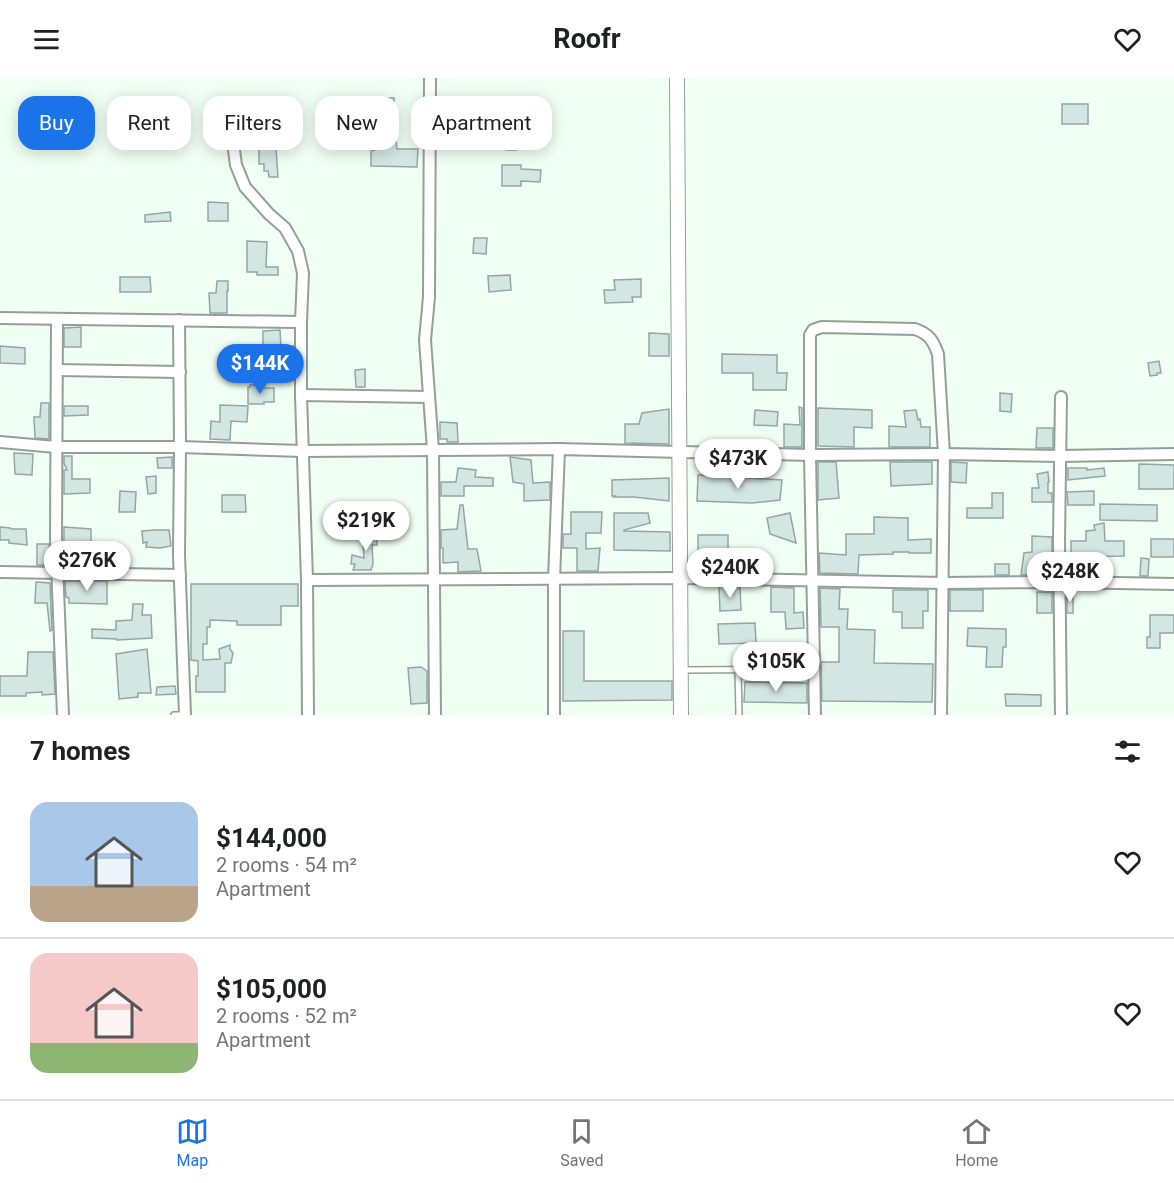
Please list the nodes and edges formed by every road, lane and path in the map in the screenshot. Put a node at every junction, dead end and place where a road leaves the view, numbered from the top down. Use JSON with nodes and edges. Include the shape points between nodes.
{"nodes":[{"id":1,"x":430,"y":78,"type":"edge"},
{"id":2,"x":677,"y":78,"type":"edge"},
{"id":3,"x":234,"y":150,"type":"edge"},
{"id":4,"x":0,"y":318,"type":"edge"},
{"id":5,"x":57,"y":319,"type":"junction"},
{"id":6,"x":179,"y":320,"type":"junction"},
{"id":7,"x":302,"y":322,"type":"junction"},
{"id":8,"x":57,"y":370,"type":"junction"},
{"id":9,"x":180,"y":372,"type":"junction"},
{"id":10,"x":301,"y":395,"type":"junction"},
{"id":11,"x":429,"y":397,"type":"junction"},
{"id":12,"x":1061,"y":397,"type":"dead end"},
{"id":13,"x":0,"y":442,"type":"edge"},
{"id":14,"x":56,"y":447,"type":"junction"},
{"id":15,"x":180,"y":447,"type":"junction"},
{"id":16,"x":559,"y":449,"type":"junction"},
{"id":17,"x":433,"y":450,"type":"junction"},
{"id":18,"x":303,"y":451,"type":"junction"},
{"id":19,"x":679,"y":451,"type":"junction"},
{"id":20,"x":944,"y":454,"type":"junction"},
{"id":21,"x":1174,"y":454,"type":"edge"},
{"id":22,"x":810,"y":455,"type":"junction"},
{"id":23,"x":1060,"y":456,"type":"junction"},
{"id":24,"x":0,"y":572,"type":"edge"},
{"id":25,"x":57,"y":574,"type":"junction"},
{"id":26,"x":180,"y":575,"type":"junction"},
{"id":27,"x":680,"y":578,"type":"junction"},
{"id":28,"x":433,"y":579,"type":"junction"},
{"id":29,"x":813,"y":579,"type":"junction"},
{"id":30,"x":307,"y":580,"type":"junction"},
{"id":31,"x":555,"y":580,"type":"junction"},
{"id":32,"x":1059,"y":582,"type":"junction"},
{"id":33,"x":943,"y":583,"type":"junction"},
{"id":34,"x":1174,"y":584,"type":"edge"},
{"id":35,"x":738,"y":669,"type":"junction"},
{"id":36,"x":814,"y":669,"type":"junction"},
{"id":37,"x":681,"y":670,"type":"junction"},
{"id":38,"x":63,"y":715,"type":"edge"},
{"id":39,"x":174,"y":715,"type":"edge"},
{"id":40,"x":185,"y":715,"type":"edge"},
{"id":41,"x":190,"y":715,"type":"edge"},
{"id":42,"x":308,"y":715,"type":"edge"},
{"id":43,"x":435,"y":715,"type":"edge"},
{"id":44,"x":554,"y":715,"type":"edge"},
{"id":45,"x":681,"y":715,"type":"edge"},
{"id":46,"x":739,"y":715,"type":"edge"},
{"id":47,"x":815,"y":715,"type":"edge"},
{"id":48,"x":941,"y":715,"type":"edge"},
{"id":49,"x":1061,"y":715,"type":"edge"}],
"edges":[{"from":1,"to":11,"type":"street","via":[[429,297],[425,340]]},
{"from":2,"to":19,"type":"street"},
{"from":3,"to":7,"type":"street","via":[[245,188],[285,228],[298,250],[303,273]]},
{"from":4,"to":5,"type":"street"},
{"from":5,"to":6,"type":"street"},
{"from":5,"to":8,"type":"street"},
{"from":6,"to":7,"type":"street"},
{"from":6,"to":9,"type":"street"},
{"from":7,"to":10,"type":"street"},
{"from":8,"to":9,"type":"street"},
{"from":8,"to":14,"type":"street"},
{"from":9,"to":15,"type":"street"},
{"from":10,"to":11,"type":"street"},
{"from":10,"to":18,"type":"street"},
{"from":11,"to":17,"type":"street"},
{"from":12,"to":23,"type":"street"},
{"from":13,"to":14,"type":"street"},
{"from":14,"to":15,"type":"street"},
{"from":14,"to":25,"type":"street"},
{"from":15,"to":18,"type":"street"},
{"from":15,"to":26,"type":"street"},
{"from":16,"to":17,"type":"street"},
{"from":16,"to":19,"type":"street"},
{"from":16,"to":31,"type":"street"},
{"from":17,"to":18,"type":"street"},
{"from":17,"to":28,"type":"street"},
{"from":18,"to":30,"type":"street"},
{"from":19,"to":22,"type":"street"},
{"from":19,"to":27,"type":"street"},
{"from":20,"to":22,"type":"street"},
{"from":20,"to":22,"type":"street","via":[[934,342],[915,329],[822,327],[810,335]]},
{"from":20,"to":23,"type":"street"},
{"from":20,"to":33,"type":"street"},
{"from":21,"to":23,"type":"street"},
{"from":22,"to":29,"type":"street"},
{"from":23,"to":32,"type":"street"},
{"from":24,"to":25,"type":"street"},
{"from":25,"to":26,"type":"street"},
{"from":25,"to":38,"type":"street"},
{"from":26,"to":40,"type":"street"},
{"from":27,"to":29,"type":"street"},
{"from":27,"to":31,"type":"street"},
{"from":27,"to":37,"type":"street"},
{"from":28,"to":30,"type":"street"},
{"from":28,"to":31,"type":"street"},
{"from":28,"to":43,"type":"street"},
{"from":29,"to":33,"type":"street"},
{"from":29,"to":36,"type":"street"},
{"from":30,"to":42,"type":"street"},
{"from":31,"to":44,"type":"street"},
{"from":32,"to":33,"type":"street"},
{"from":32,"to":34,"type":"street"},
{"from":32,"to":49,"type":"street"},
{"from":33,"to":48,"type":"street"},
{"from":35,"to":36,"type":"lane"},
{"from":35,"to":37,"type":"lane"},
{"from":35,"to":46,"type":"lane"},
{"from":36,"to":47,"type":"street"},
{"from":37,"to":45,"type":"street"},
{"from":39,"to":40,"type":"lane"},
{"from":40,"to":41,"type":"lane"}]}
